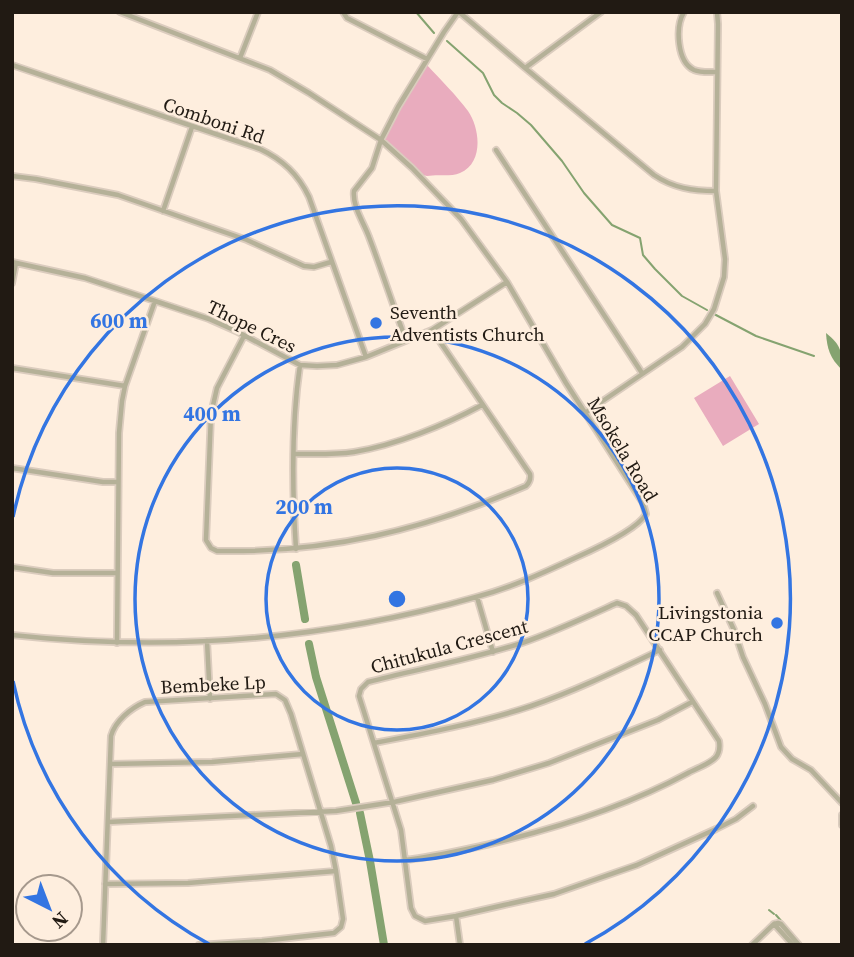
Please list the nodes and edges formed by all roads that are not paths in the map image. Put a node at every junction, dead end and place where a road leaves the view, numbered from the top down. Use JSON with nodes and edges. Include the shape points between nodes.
{"nodes":[{"id":1,"x":120,"y":12,"type":"edge"},
{"id":2,"x":258,"y":12,"type":"edge"},
{"id":3,"x":343,"y":12,"type":"edge"},
{"id":4,"x":459,"y":12,"type":"edge"},
{"id":5,"x":601,"y":12,"type":"edge"},
{"id":6,"x":684,"y":12,"type":"edge"},
{"id":7,"x":717,"y":12,"type":"edge"},
{"id":8,"x":240,"y":58,"type":"junction"},
{"id":9,"x":427,"y":59,"type":"junction"},
{"id":10,"x":12,"y":65,"type":"edge"},
{"id":11,"x":525,"y":68,"type":"junction"},
{"id":12,"x":717,"y":72,"type":"junction"},
{"id":13,"x":192,"y":127,"type":"junction"},
{"id":14,"x":381,"y":141,"type":"junction"},
{"id":15,"x":496,"y":149,"type":"dead end"},
{"id":16,"x":12,"y":176,"type":"edge"},
{"id":17,"x":716,"y":191,"type":"junction"},
{"id":18,"x":163,"y":211,"type":"junction"},
{"id":19,"x":331,"y":262,"type":"junction"},
{"id":20,"x":14,"y":263,"type":"edge"},
{"id":21,"x":507,"y":282,"type":"junction"},
{"id":22,"x":12,"y":283,"type":"edge"},
{"id":23,"x":155,"y":301,"type":"junction"},
{"id":24,"x":432,"y":330,"type":"junction"},
{"id":25,"x":244,"y":336,"type":"junction"},
{"id":26,"x":406,"y":340,"type":"junction"},
{"id":27,"x":366,"y":357,"type":"junction"},
{"id":28,"x":300,"y":365,"type":"junction"},
{"id":29,"x":12,"y":368,"type":"edge"},
{"id":30,"x":642,"y":373,"type":"junction"},
{"id":31,"x":125,"y":386,"type":"junction"},
{"id":32,"x":482,"y":405,"type":"junction"},
{"id":33,"x":585,"y":413,"type":"junction"},
{"id":34,"x":293,"y":454,"type":"junction"},
{"id":35,"x":12,"y":468,"type":"edge"},
{"id":36,"x":118,"y":482,"type":"junction"},
{"id":37,"x":296,"y":549,"type":"junction"},
{"id":38,"x":12,"y":567,"type":"edge"},
{"id":39,"x":117,"y":573,"type":"junction"},
{"id":40,"x":717,"y":593,"type":"dead end"},
{"id":41,"x":477,"y":597,"type":"junction"},
{"id":42,"x":12,"y":635,"type":"edge"},
{"id":43,"x":207,"y":641,"type":"junction"},
{"id":44,"x":117,"y":643,"type":"junction"},
{"id":45,"x":660,"y":650,"type":"junction"},
{"id":46,"x":493,"y":652,"type":"junction"},
{"id":47,"x":210,"y":699,"type":"junction"},
{"id":48,"x":692,"y":702,"type":"junction"},
{"id":49,"x":374,"y":743,"type":"junction"},
{"id":50,"x":303,"y":754,"type":"junction"},
{"id":51,"x":110,"y":764,"type":"junction"},
{"id":52,"x":394,"y":802,"type":"junction"},
{"id":53,"x":842,"y":803,"type":"edge"},
{"id":54,"x":753,"y":806,"type":"dead end"},
{"id":55,"x":320,"y":811,"type":"junction"},
{"id":56,"x":842,"y":815,"type":"edge"},
{"id":57,"x":108,"y":822,"type":"junction"},
{"id":58,"x":842,"y":825,"type":"edge"},
{"id":59,"x":405,"y":860,"type":"junction"},
{"id":60,"x":337,"y":871,"type":"junction"},
{"id":61,"x":105,"y":884,"type":"junction"},
{"id":62,"x":456,"y":916,"type":"junction"},
{"id":63,"x":774,"y":924,"type":"junction"},
{"id":64,"x":103,"y":945,"type":"edge"},
{"id":65,"x":199,"y":945,"type":"edge"},
{"id":66,"x":460,"y":945,"type":"edge"},
{"id":67,"x":752,"y":945,"type":"edge"},
{"id":68,"x":793,"y":945,"type":"edge"},
{"id":69,"x":799,"y":945,"type":"edge"}],
"edges":[{"from":1,"to":8,"type":"street","name":"Msokela Road"},
{"from":2,"to":8,"type":"street"},
{"from":3,"to":9,"type":"street"},
{"from":4,"to":9,"type":"street"},
{"from":4,"to":11,"type":"street"},
{"from":5,"to":11,"type":"street"},
{"from":6,"to":12,"type":"street","via":[[680,26],[683,58],[693,69]]},
{"from":7,"to":12,"type":"street"},
{"from":8,"to":14,"type":"street","name":"Msokela Road","via":[[289,81]]},
{"from":9,"to":14,"type":"street"},
{"from":10,"to":13,"type":"street","name":"Comboni Rd"},
{"from":11,"to":17,"type":"street","via":[[663,180],[696,191]]},
{"from":12,"to":17,"type":"street"},
{"from":13,"to":18,"type":"street"},
{"from":13,"to":19,"type":"street","name":"Comboni Rd","via":[[260,149],[286,164],[306,190]]},
{"from":14,"to":21,"type":"street","name":"Msokela Road","via":[[447,203]]},
{"from":14,"to":26,"type":"street","via":[[372,168],[353,195]]},
{"from":15,"to":30,"type":"street"},
{"from":16,"to":18,"type":"street","via":[[118,195]]},
{"from":17,"to":30,"type":"street","via":[[725,259],[714,309],[689,341]]},
{"from":18,"to":19,"type":"street","via":[[247,240],[304,266]]},
{"from":19,"to":27,"type":"street","name":"Comboni Rd"},
{"from":20,"to":22,"type":"street"},
{"from":20,"to":23,"type":"street","name":"Thope Cres","via":[[85,278]]},
{"from":21,"to":24,"type":"street","name":"Thope Cres"},
{"from":21,"to":33,"type":"street","name":"Msokela Road"},
{"from":23,"to":25,"type":"street","name":"Thope Cres"},
{"from":23,"to":31,"type":"street"},
{"from":24,"to":26,"type":"street","name":"Thope Cres"},
{"from":24,"to":32,"type":"street"},
{"from":25,"to":28,"type":"street","name":"Thope Cres"},
{"from":25,"to":37,"type":"street","via":[[217,388],[211,414],[206,540],[217,551]]},
{"from":26,"to":27,"type":"street","name":"Thope Cres"},
{"from":27,"to":28,"type":"street","name":"Thope Cres","via":[[337,365]]},
{"from":28,"to":34,"type":"street"},
{"from":29,"to":31,"type":"street"},
{"from":30,"to":33,"type":"street"},
{"from":31,"to":36,"type":"street"},
{"from":32,"to":34,"type":"street","via":[[416,435],[376,447]]},
{"from":32,"to":37,"type":"street","via":[[530,474],[526,486],[381,536]]},
{"from":33,"to":41,"type":"street","name":"Msokela Road","via":[[646,514],[584,554]]},
{"from":34,"to":37,"type":"street"},
{"from":35,"to":36,"type":"street"},
{"from":36,"to":39,"type":"street"},
{"from":38,"to":39,"type":"street"},
{"from":39,"to":44,"type":"street"},
{"from":40,"to":53,"type":"street","via":[[781,747]]},
{"from":41,"to":43,"type":"street","name":"Msokela Road","via":[[362,623]]},
{"from":41,"to":46,"type":"street"},
{"from":42,"to":44,"type":"street","name":"Msokela Road"},
{"from":43,"to":44,"type":"street","name":"Msokela Road"},
{"from":43,"to":47,"type":"street"},
{"from":45,"to":46,"type":"street","name":"Chitukula Crescent","via":[[636,615],[617,603]]},
{"from":45,"to":48,"type":"street","name":"Chitukula Crescent"},
{"from":45,"to":49,"type":"street","via":[[532,705]]},
{"from":46,"to":49,"type":"street","name":"Chitukula Crescent","via":[[366,684],[359,696]]},
{"from":47,"to":50,"type":"street","name":"Bembeke Lp","via":[[279,695],[287,703]]},
{"from":47,"to":51,"type":"street","name":"Bembeke Lp","via":[[138,705],[113,730]]},
{"from":48,"to":52,"type":"street","via":[[549,764]]},
{"from":48,"to":59,"type":"street","name":"Chitukula Crescent","via":[[719,743],[713,759],[641,795],[565,823]]},
{"from":49,"to":52,"type":"street","name":"Chitukula Crescent"},
{"from":50,"to":51,"type":"street"},
{"from":50,"to":55,"type":"street","name":"Bembeke Lp"},
{"from":51,"to":57,"type":"street","name":"Bembeke Lp"},
{"from":52,"to":55,"type":"street"},
{"from":52,"to":59,"type":"street","name":"Chitukula Crescent"},
{"from":54,"to":62,"type":"street","name":"Chitukula Crescent","via":[[726,825],[637,865],[554,894]]},
{"from":55,"to":57,"type":"street"},
{"from":55,"to":60,"type":"street","name":"Bembeke Lp"},
{"from":56,"to":58,"type":"street"},
{"from":57,"to":61,"type":"street","name":"Bembeke Lp"},
{"from":59,"to":62,"type":"street","name":"Chitukula Crescent","via":[[415,916],[425,921]]},
{"from":60,"to":61,"type":"street","via":[[188,883]]},
{"from":60,"to":65,"type":"street","name":"Bembeke Lp","via":[[343,919],[334,933]]},
{"from":61,"to":64,"type":"street","name":"Bembeke Lp"},
{"from":62,"to":66,"type":"street"},
{"from":63,"to":67,"type":"street"},
{"from":63,"to":68,"type":"street"},
{"from":63,"to":69,"type":"street","via":[[781,924]]}]}
